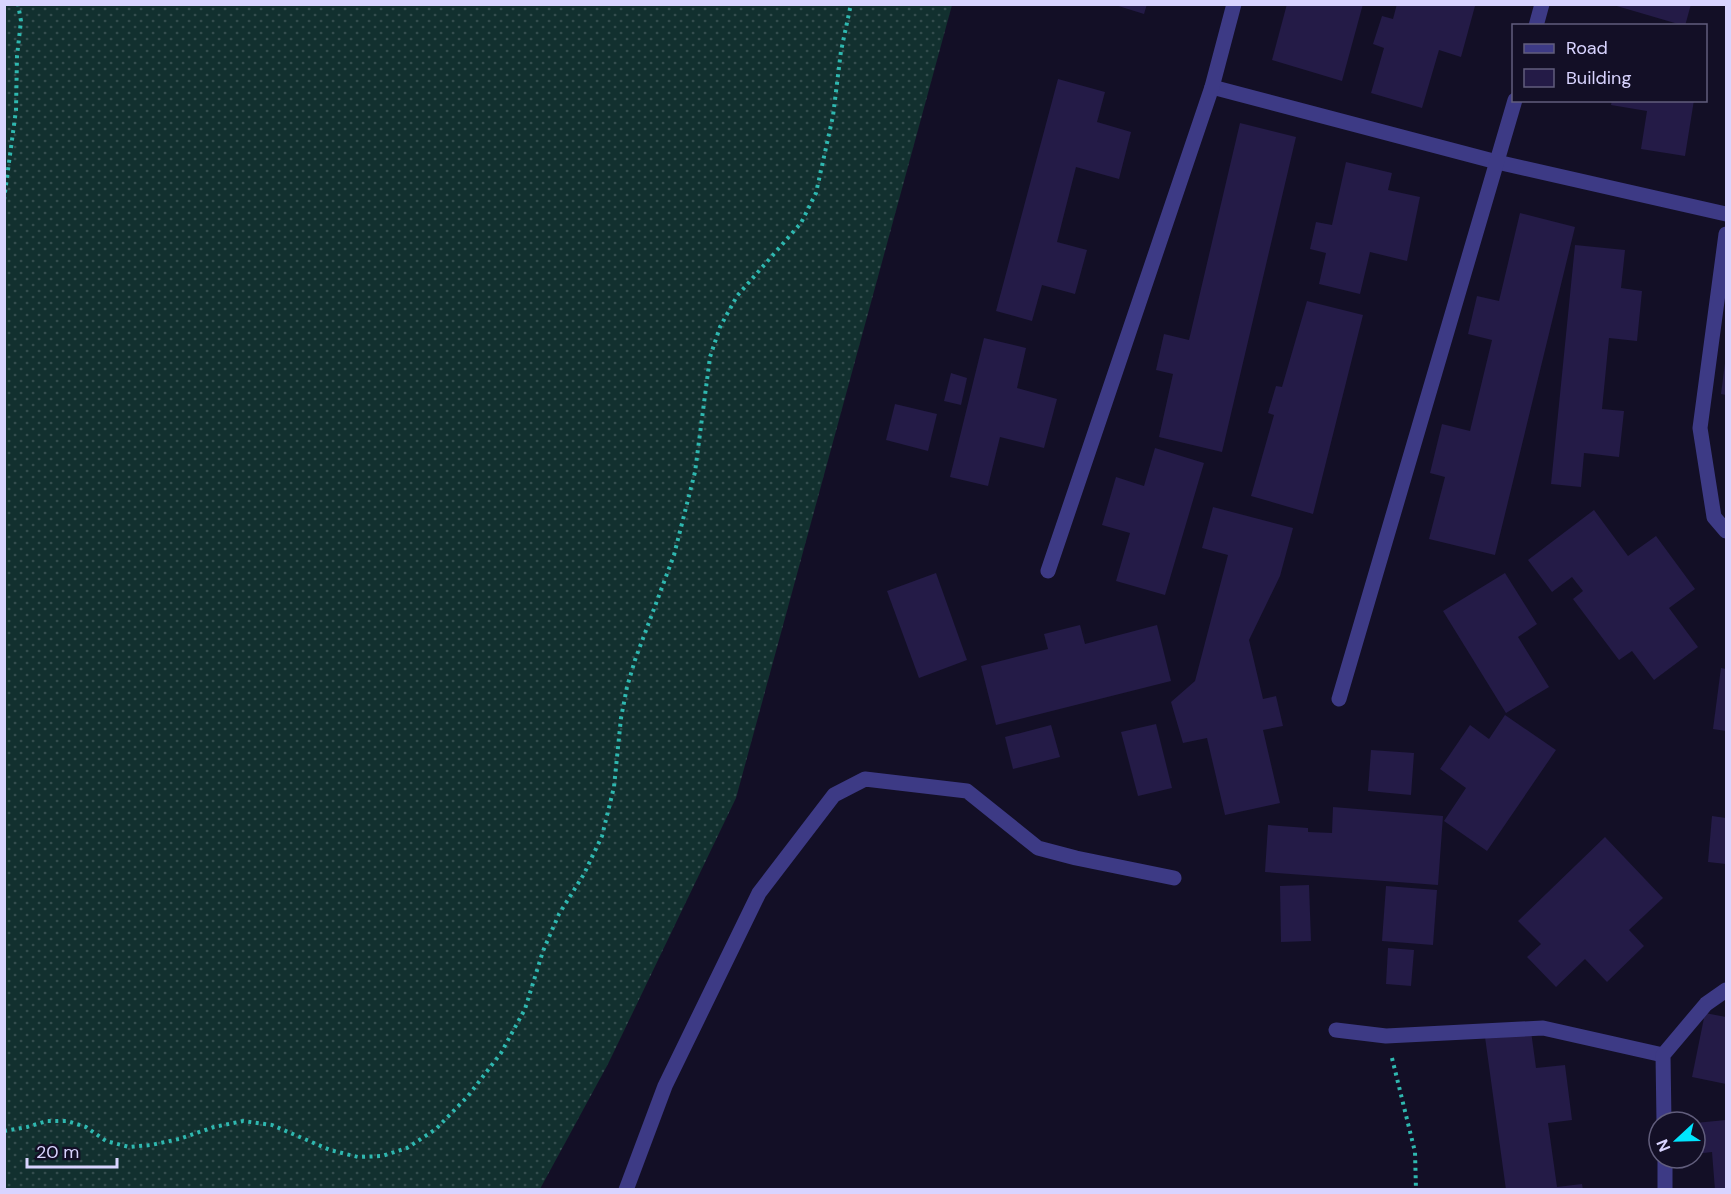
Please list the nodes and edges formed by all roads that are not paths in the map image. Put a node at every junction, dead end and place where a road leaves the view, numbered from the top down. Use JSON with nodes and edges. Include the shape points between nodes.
{"nodes":[{"id":1,"x":1234,"y":4,"type":"edge"},
{"id":2,"x":1542,"y":4,"type":"edge"},
{"id":3,"x":1537,"y":24,"type":"edge"},
{"id":4,"x":1212,"y":87,"type":"junction"},
{"id":5,"x":1514,"y":102,"type":"edge"},
{"id":6,"x":1497,"y":162,"type":"junction"},
{"id":7,"x":1726,"y":214,"type":"edge"},
{"id":8,"x":1726,"y":234,"type":"edge"},
{"id":9,"x":1726,"y":531,"type":"edge"},
{"id":10,"x":1048,"y":571,"type":"dead end"},
{"id":11,"x":1340,"y":699,"type":"dead end"},
{"id":12,"x":1174,"y":878,"type":"dead end"},
{"id":13,"x":1726,"y":990,"type":"edge"},
{"id":14,"x":1336,"y":1030,"type":"dead end"},
{"id":15,"x":1663,"y":1055,"type":"junction"},
{"id":16,"x":1664,"y":1110,"type":"edge"},
{"id":17,"x":1665,"y":1170,"type":"edge"},
{"id":18,"x":626,"y":1190,"type":"edge"},
{"id":19,"x":1665,"y":1190,"type":"edge"}],
"edges":[{"from":1,"to":4,"type":"street"},
{"from":2,"to":3,"type":"street"},
{"from":4,"to":6,"type":"street"},
{"from":4,"to":10,"type":"street"},
{"from":5,"to":6,"type":"street"},
{"from":6,"to":7,"type":"street"},
{"from":6,"to":11,"type":"street"},
{"from":8,"to":9,"type":"street","via":[[1700,428],[1714,517]]},
{"from":12,"to":18,"type":"street","via":[[1038,848],[967,791],[865,779],[834,795],[759,893],[665,1086]]},
{"from":13,"to":15,"type":"street","via":[[1706,1004]]},
{"from":14,"to":15,"type":"street","via":[[1386,1036],[1544,1028]]},
{"from":15,"to":16,"type":"street"},
{"from":17,"to":19,"type":"street"}]}
